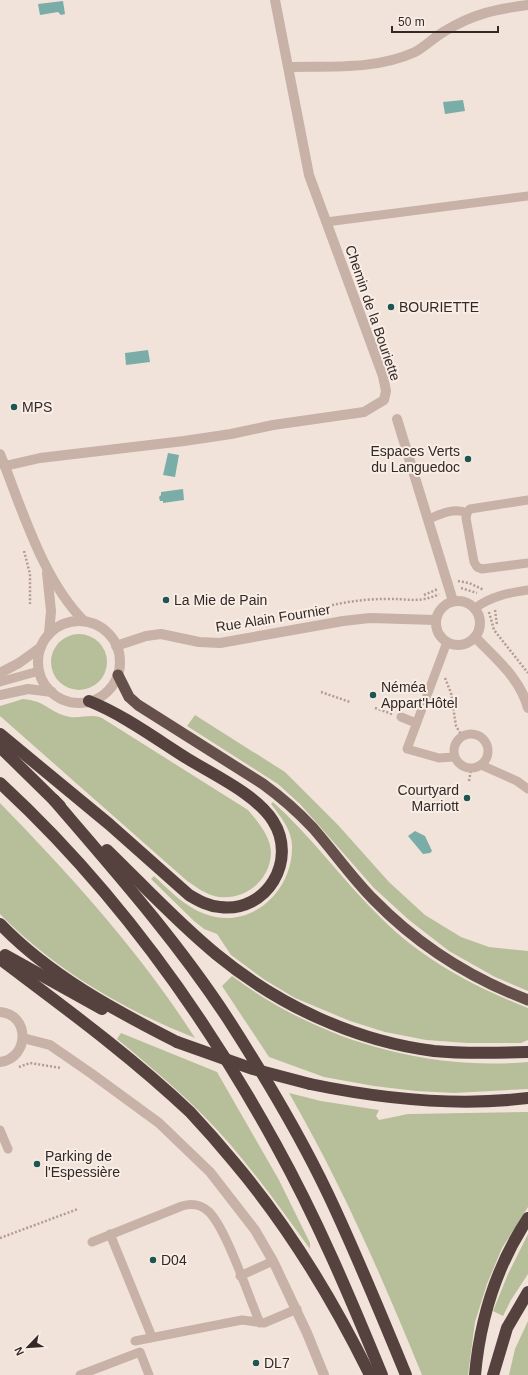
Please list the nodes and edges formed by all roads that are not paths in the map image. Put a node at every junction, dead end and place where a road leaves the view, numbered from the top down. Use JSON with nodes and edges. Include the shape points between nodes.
{"nodes":[{"id":1,"x":275,"y":0,"type":"edge"},
{"id":2,"x":528,"y":5,"type":"edge"},
{"id":3,"x":289,"y":67,"type":"junction"},
{"id":4,"x":528,"y":196,"type":"edge"},
{"id":5,"x":326,"y":222,"type":"junction"},
{"id":6,"x":397,"y":419,"type":"dead end"},
{"id":7,"x":0,"y":454,"type":"edge"},
{"id":8,"x":5,"y":466,"type":"junction"},
{"id":9,"x":528,"y":500,"type":"edge"},
{"id":10,"x":467,"y":513,"type":"junction"},
{"id":11,"x":428,"y":519,"type":"junction"},
{"id":12,"x":528,"y":563,"type":"edge"},
{"id":13,"x":46,"y":567,"type":"junction"},
{"id":14,"x":528,"y":590,"type":"edge"},
{"id":15,"x":453,"y":601,"type":"junction"},
{"id":16,"x":475,"y":608,"type":"junction"},
{"id":17,"x":436,"y":620,"type":"junction"},
{"id":18,"x":84,"y":621,"type":"junction"},
{"id":19,"x":49,"y":634,"type":"junction"},
{"id":20,"x":475,"y":637,"type":"junction"},
{"id":21,"x":447,"y":642,"type":"junction"},
{"id":22,"x":116,"y":646,"type":"junction"},
{"id":23,"x":41,"y":647,"type":"junction"},
{"id":24,"x":39,"y":671,"type":"junction"},
{"id":25,"x":118,"y":675,"type":"junction"},
{"id":26,"x":1,"y":679,"type":"edge"},
{"id":27,"x":52,"y":692,"type":"junction"},
{"id":28,"x":0,"y":695,"type":"edge"},
{"id":29,"x":89,"y":701,"type":"junction"},
{"id":30,"x":528,"y":708,"type":"edge"},
{"id":31,"x":397,"y":716,"type":"road end"},
{"id":32,"x":416,"y":723,"type":"junction"},
{"id":33,"x":0,"y":734,"type":"edge"},
{"id":34,"x":0,"y":747,"type":"edge"},
{"id":35,"x":454,"y":757,"type":"junction"},
{"id":36,"x":481,"y":765,"type":"junction"},
{"id":37,"x":0,"y":783,"type":"edge"},
{"id":38,"x":528,"y":789,"type":"edge"},
{"id":39,"x":54,"y":800,"type":"junction"},
{"id":40,"x":0,"y":924,"type":"edge"},
{"id":41,"x":0,"y":952,"type":"edge"},
{"id":42,"x":0,"y":959,"type":"edge"},
{"id":43,"x":528,"y":1000,"type":"edge"},
{"id":44,"x":0,"y":1012,"type":"edge"},
{"id":45,"x":23,"y":1038,"type":"junction"},
{"id":46,"x":177,"y":1042,"type":"junction"},
{"id":47,"x":528,"y":1052,"type":"edge"},
{"id":48,"x":0,"y":1062,"type":"edge"},
{"id":49,"x":528,"y":1098,"type":"edge"},
{"id":50,"x":0,"y":1130,"type":"edge"},
{"id":51,"x":8,"y":1149,"type":"dead end"},
{"id":52,"x":528,"y":1218,"type":"edge"},
{"id":53,"x":110,"y":1234,"type":"junction"},
{"id":54,"x":92,"y":1242,"type":"dead end"},
{"id":55,"x":273,"y":1261,"type":"junction"},
{"id":56,"x":240,"y":1276,"type":"junction"},
{"id":57,"x":528,"y":1292,"type":"edge"},
{"id":58,"x":297,"y":1310,"type":"junction"},
{"id":59,"x":260,"y":1323,"type":"junction"},
{"id":60,"x":152,"y":1336,"type":"junction"},
{"id":61,"x":135,"y":1341,"type":"dead end"},
{"id":62,"x":80,"y":1375,"type":"edge"},
{"id":63,"x":149,"y":1375,"type":"edge"},
{"id":64,"x":324,"y":1375,"type":"edge"},
{"id":65,"x":370,"y":1375,"type":"edge"},
{"id":66,"x":382,"y":1375,"type":"edge"},
{"id":67,"x":406,"y":1375,"type":"edge"},
{"id":68,"x":475,"y":1375,"type":"edge"},
{"id":69,"x":493,"y":1375,"type":"edge"}],
"edges":[{"from":1,"to":3,"type":"street","name":"Chemin de la Bouriette"},
{"from":2,"to":3,"type":"street","via":[[474,15],[444,31],[416,51],[388,61],[362,65]]},
{"from":3,"to":5,"type":"street","name":"Chemin de la Bouriette","via":[[309,175]]},
{"from":4,"to":5,"type":"lane"},
{"from":5,"to":8,"type":"street","name":"Chemin de la Bouriette","via":[[383,376],[386,391],[384,400],[376,407],[364,412],[273,425],[231,434],[40,458]]},
{"from":6,"to":11,"type":"street"},
{"from":7,"to":8,"type":"street"},
{"from":8,"to":13,"type":"street"},
{"from":9,"to":10,"type":"lane","via":[[470,509]]},
{"from":10,"to":11,"type":"lane","via":[[461,510]]},
{"from":10,"to":12,"type":"lane","via":[[474,562],[477,567],[482,569]]},
{"from":11,"to":15,"type":"street"},
{"from":13,"to":18,"type":"street","via":[[67,602]]},
{"from":13,"to":19,"type":"street","via":[[51,611]]},
{"from":14,"to":16,"type":"lane","via":[[500,594]]},
{"from":15,"to":16,"type":"street","via":[[469,603]]},
{"from":15,"to":17,"type":"street","via":[[440,610]]},
{"from":16,"to":20,"type":"street","via":[[480,623]]},
{"from":17,"to":21,"type":"street","via":[[438,633]]},
{"from":17,"to":22,"type":"street","name":"Rue Alain Fournier","via":[[370,618],[220,643],[199,642],[161,634]]},
{"from":18,"to":19,"type":"street","via":[[65,623]]},
{"from":18,"to":22,"type":"street","via":[[103,629]]},
{"from":19,"to":23,"type":"street"},
{"from":20,"to":21,"type":"street","via":[[462,645]]},
{"from":20,"to":30,"type":"street","via":[[508,671],[525,697]]},
{"from":21,"to":32,"type":"lane"},
{"from":22,"to":25,"type":"street","via":[[120,660]]},
{"from":23,"to":24,"type":"street"},
{"from":23,"to":26,"type":"street"},
{"from":24,"to":26,"type":"lane"},
{"from":24,"to":27,"type":"street"},
{"from":25,"to":29,"type":"street","via":[[104,694]]},
{"from":25,"to":43,"type":"highway","via":[[129,697],[138,705],[263,784],[286,802],[313,829],[374,900],[401,926],[456,965],[482,980]]},
{"from":27,"to":28,"type":"street","via":[[28,689]]},
{"from":27,"to":29,"type":"street","via":[[61,699],[72,702]]},
{"from":29,"to":33,"type":"highway","via":[[117,714],[243,792],[267,813],[278,830],[282,854],[279,871],[266,892],[252,902],[229,908],[204,904],[189,895],[103,819]]},
{"from":31,"to":32,"type":"lane"},
{"from":32,"to":35,"type":"lane","via":[[407,749],[440,758]]},
{"from":34,"to":39,"type":"highway"},
{"from":35,"to":36,"type":"lane","via":[[461,766],[472,769]]},
{"from":35,"to":36,"type":"lane","via":[[455,745],[462,736],[473,734],[484,740],[488,750],[488,756]]},
{"from":36,"to":38,"type":"lane","via":[[517,781]]},
{"from":37,"to":66,"type":"highway","via":[[66,850],[113,904],[163,967],[224,1055],[308,1207]]},
{"from":39,"to":47,"type":"highway","via":[[192,934],[234,968],[285,1002],[350,1031],[409,1046],[467,1053]]},
{"from":39,"to":67,"type":"highway","via":[[156,920],[201,980],[244,1046],[295,1131],[327,1193]]},
{"from":40,"to":46,"type":"highway","via":[[74,984]]},
{"from":41,"to":46,"type":"highway","via":[[88,1003]]},
{"from":42,"to":65,"type":"highway","via":[[85,1022],[159,1083],[219,1144],[262,1195],[299,1248],[325,1290]]},
{"from":44,"to":45,"type":"street","via":[[12,1016],[18,1022]]},
{"from":45,"to":48,"type":"street","via":[[18,1052],[12,1058]]},
{"from":45,"to":55,"type":"street","via":[[50,1045],[159,1123],[210,1172],[255,1230]]},
{"from":46,"to":49,"type":"highway","bridge":true,"via":[[253,1069],[356,1094],[464,1102]]},
{"from":50,"to":51,"type":"lane"},
{"from":52,"to":68,"type":"highway","via":[[508,1252],[490,1296],[483,1322]]},
{"from":53,"to":54,"type":"lane"},
{"from":53,"to":56,"type":"lane","via":[[182,1206],[195,1204],[207,1210],[215,1219]]},
{"from":53,"to":60,"type":"lane"},
{"from":55,"to":56,"type":"lane"},
{"from":55,"to":58,"type":"street"},
{"from":56,"to":59,"type":"lane"},
{"from":57,"to":69,"type":"highway","via":[[507,1328]]},
{"from":58,"to":59,"type":"lane"},
{"from":58,"to":64,"type":"street"},
{"from":59,"to":60,"type":"lane","via":[[242,1320]]},
{"from":60,"to":61,"type":"lane"},
{"from":62,"to":63,"type":"lane","via":[[140,1352]]}]}
